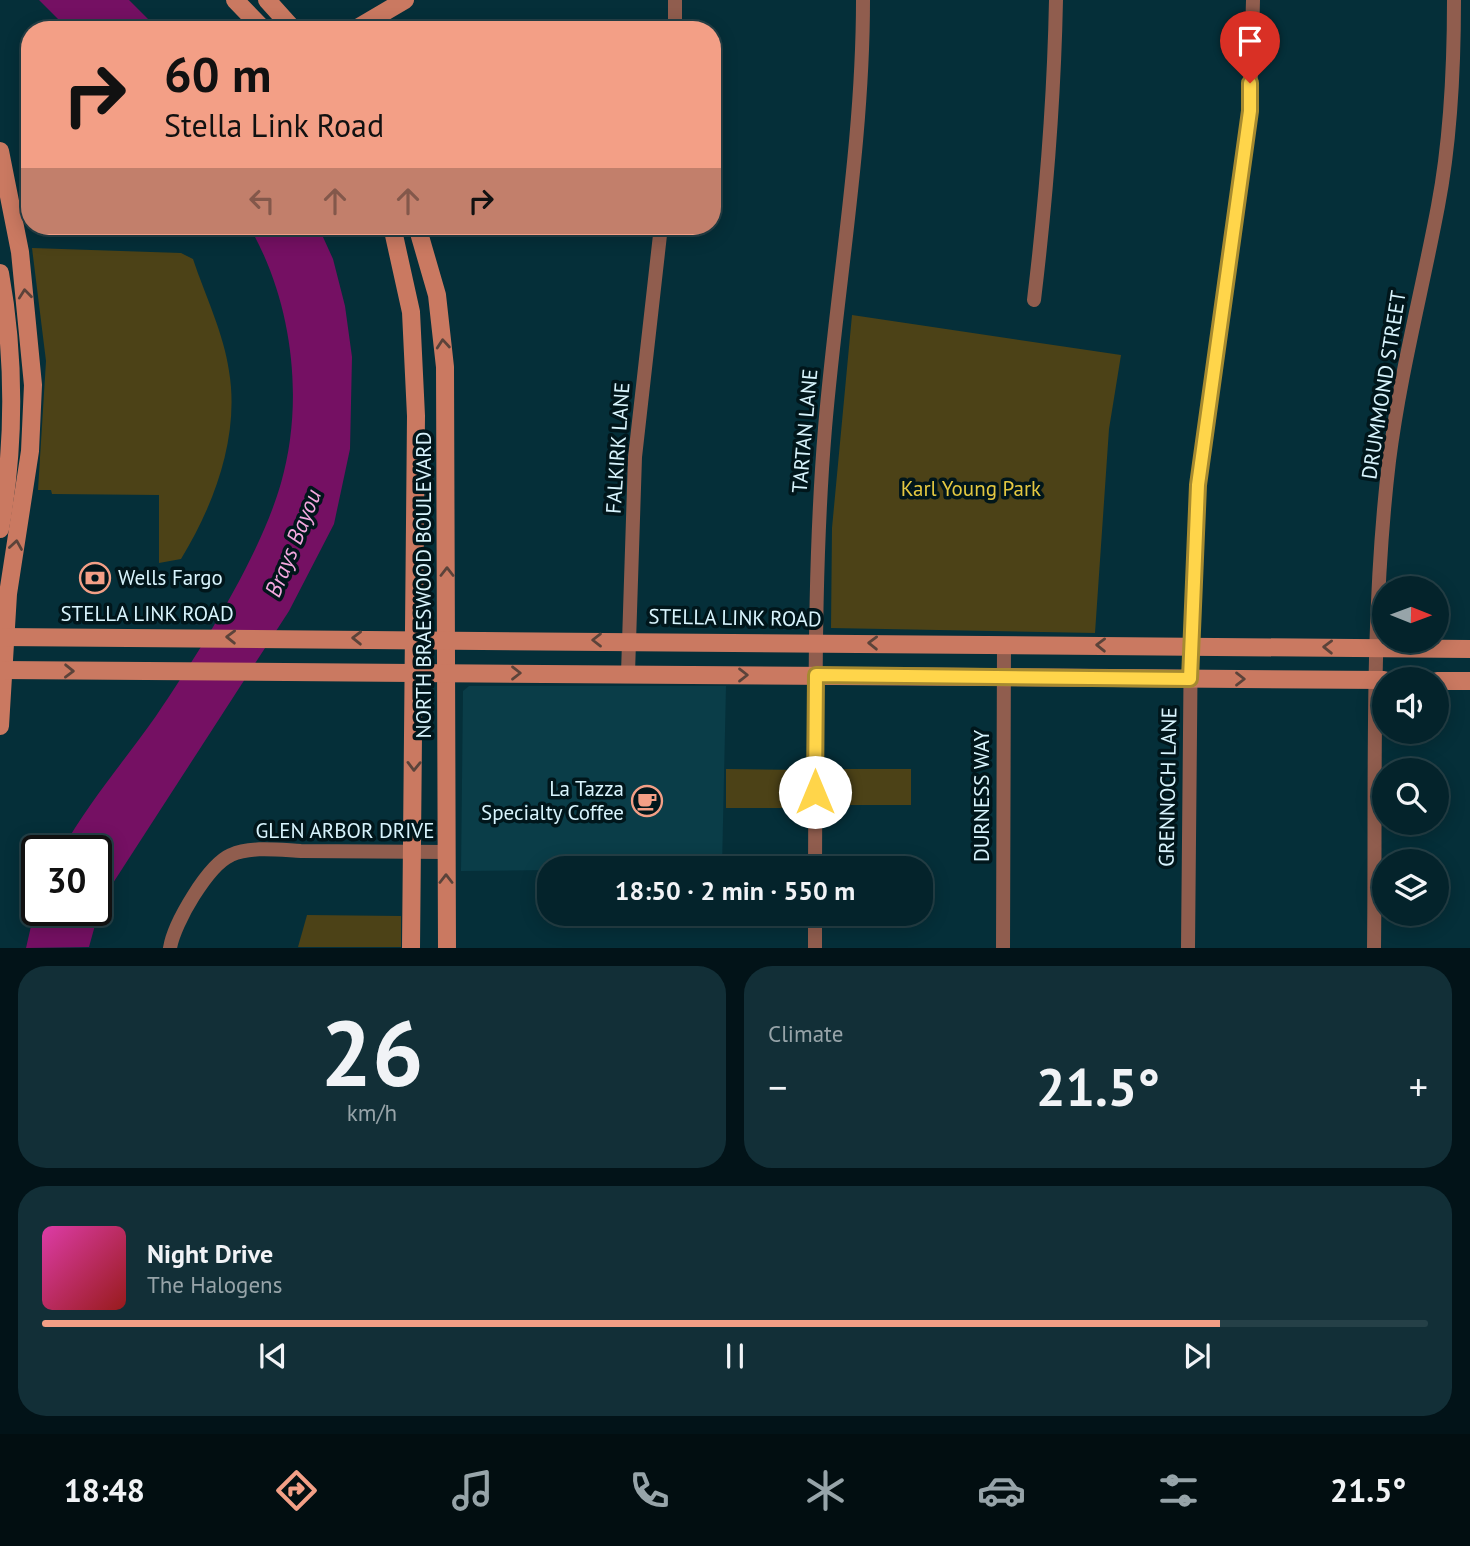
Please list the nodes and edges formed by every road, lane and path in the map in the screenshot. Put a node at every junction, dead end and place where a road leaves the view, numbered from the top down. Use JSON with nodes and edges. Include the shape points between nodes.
{"nodes":[{"id":1,"x":235,"y":0,"type":"edge"},
{"id":2,"x":267,"y":0,"type":"edge"},
{"id":3,"x":405,"y":0,"type":"edge"},
{"id":4,"x":676,"y":0,"type":"edge"},
{"id":5,"x":863,"y":0,"type":"edge"},
{"id":6,"x":1056,"y":0,"type":"edge"},
{"id":7,"x":1253,"y":0,"type":"edge"},
{"id":8,"x":1454,"y":0,"type":"edge"},
{"id":9,"x":255,"y":21,"type":"edge"},
{"id":10,"x":287,"y":21,"type":"edge"},
{"id":11,"x":369,"y":21,"type":"edge"},
{"id":12,"x":675,"y":21,"type":"edge"},
{"id":13,"x":0,"y":151,"type":"edge"},
{"id":14,"x":393,"y":235,"type":"edge"},
{"id":15,"x":420,"y":235,"type":"edge"},
{"id":16,"x":660,"y":235,"type":"edge"},
{"id":17,"x":0,"y":273,"type":"edge"},
{"id":18,"x":1034,"y":300,"type":"dead end"},
{"id":19,"x":7,"y":330,"type":"junction"},
{"id":20,"x":29,"y":331,"type":"junction"},
{"id":21,"x":416,"y":416,"type":"junction"},
{"id":22,"x":446,"y":416,"type":"junction"},
{"id":23,"x":12,"y":512,"type":"junction"},
{"id":24,"x":0,"y":528,"type":"edge"},
{"id":25,"x":1382,"y":576,"type":"edge"},
{"id":26,"x":4,"y":637,"type":"edge"},
{"id":27,"x":415,"y":639,"type":"junction"},
{"id":28,"x":448,"y":640,"type":"junction"},
{"id":29,"x":628,"y":640,"type":"junction"},
{"id":30,"x":816,"y":642,"type":"junction"},
{"id":31,"x":1004,"y":644,"type":"junction"},
{"id":32,"x":1191,"y":646,"type":"junction"},
{"id":33,"x":1372,"y":648,"type":"edge"},
{"id":34,"x":1449,"y":649,"type":"edge"},
{"id":35,"x":1470,"y":649,"type":"edge"},
{"id":36,"x":3,"y":670,"type":"edge"},
{"id":37,"x":416,"y":673,"type":"junction"},
{"id":38,"x":448,"y":673,"type":"junction"},
{"id":39,"x":628,"y":673,"type":"junction"},
{"id":40,"x":816,"y":675,"type":"junction"},
{"id":41,"x":1003,"y":677,"type":"junction"},
{"id":42,"x":1190,"y":679,"type":"junction"},
{"id":43,"x":1372,"y":680,"type":"edge"},
{"id":44,"x":1449,"y":681,"type":"edge"},
{"id":45,"x":1470,"y":681,"type":"edge"},
{"id":46,"x":0,"y":726,"type":"edge"},
{"id":47,"x":1379,"y":744,"type":"edge"},
{"id":48,"x":413,"y":852,"type":"junction"},
{"id":49,"x":446,"y":852,"type":"junction"},
{"id":50,"x":815,"y":856,"type":"edge"},
{"id":51,"x":815,"y":926,"type":"edge"},
{"id":52,"x":170,"y":947,"type":"edge"},
{"id":53,"x":411,"y":947,"type":"edge"},
{"id":54,"x":447,"y":947,"type":"edge"},
{"id":55,"x":815,"y":947,"type":"edge"},
{"id":56,"x":1003,"y":947,"type":"edge"},
{"id":57,"x":1188,"y":947,"type":"edge"},
{"id":58,"x":1374,"y":947,"type":"edge"}],
"edges":[{"from":1,"to":9,"type":"main road"},
{"from":2,"to":10,"type":"main road"},
{"from":3,"to":11,"type":"main road"},
{"from":4,"to":12,"type":"street"},
{"from":5,"to":30,"type":"street","name":"TARTAN LANE","via":[[856,160],[825,426]]},
{"from":6,"to":18,"type":"street","via":[[1052,107]]},
{"from":7,"to":32,"type":"street","name":"GRENNOCH LANE","via":[[1250,111],[1198,485]]},
{"from":8,"to":25,"type":"street","name":"DRUMMOND STREET","via":[[1451,107],[1439,203],[1401,383],[1389,462]]},
{"from":20,"to":13,"type":"main road","one_way":true,"via":[[19,244]]},
{"from":14,"to":21,"type":"main road","name":"NORTH BRAESWOOD BOULEVARD","via":[[411,312]]},
{"from":22,"to":15,"type":"main road","name":"NORTH BRAESWOOD BOULEVARD","one_way":true,"via":[[437,295]]},
{"from":16,"to":29,"type":"street","name":"FALKIRK LANE","via":[[635,457]]},
{"from":17,"to":19,"type":"main road"},
{"from":19,"to":20,"type":"main road"},
{"from":19,"to":23,"type":"main road"},
{"from":20,"to":23,"type":"main road","via":[[32,409]]},
{"from":21,"to":22,"type":"main road"},
{"from":21,"to":27,"type":"main road","name":"NORTH BRAESWOOD BOULEVARD"},
{"from":28,"to":22,"type":"main road","name":"NORTH BRAESWOOD BOULEVARD","one_way":true},
{"from":23,"to":24,"type":"main road"},
{"from":26,"to":23,"type":"main road","one_way":true},
{"from":27,"to":26,"type":"main road","name":"STELLA LINK ROAD","one_way":true},
{"from":26,"to":36,"type":"main road"},
{"from":27,"to":28,"type":"main road","name":"STELLA LINK ROAD"},
{"from":27,"to":37,"type":"main road","name":"NORTH BRAESWOOD BOULEVARD"},
{"from":29,"to":28,"type":"main road","name":"STELLA LINK ROAD","one_way":true},
{"from":28,"to":38,"type":"main road","name":"NORTH BRAESWOOD BOULEVARD"},
{"from":29,"to":30,"type":"main road","name":"STELLA LINK ROAD"},
{"from":29,"to":39,"type":"street","name":"FALKIRK LANE"},
{"from":31,"to":30,"type":"main road","name":"STELLA LINK ROAD","one_way":true},
{"from":30,"to":40,"type":"street","name":"TARTAN LANE"},
{"from":32,"to":31,"type":"main road","name":"STELLA LINK ROAD","one_way":true},
{"from":31,"to":41,"type":"street","name":"DURNESS WAY"},
{"from":33,"to":32,"type":"main road","name":"STELLA LINK ROAD","one_way":true},
{"from":32,"to":42,"type":"street","name":"GRENNOCH LANE"},
{"from":34,"to":35,"type":"main road","name":"STELLA LINK ROAD"},
{"from":36,"to":37,"type":"main road","one_way":true},
{"from":36,"to":46,"type":"main road"},
{"from":37,"to":38,"type":"main road"},
{"from":37,"to":48,"type":"main road","name":"NORTH BRAESWOOD BOULEVARD","one_way":true},
{"from":38,"to":39,"type":"main road","one_way":true},
{"from":38,"to":49,"type":"main road","name":"NORTH BRAESWOOD BOULEVARD"},
{"from":39,"to":40,"type":"main road","one_way":true},
{"from":40,"to":41,"type":"main road"},
{"from":40,"to":50,"type":"street","name":"TARTAN LANE"},
{"from":41,"to":42,"type":"main road"},
{"from":41,"to":56,"type":"street","name":"DURNESS WAY"},
{"from":42,"to":43,"type":"main road","one_way":true},
{"from":42,"to":57,"type":"street","name":"GRENNOCH LANE"},
{"from":44,"to":45,"type":"main road"},
{"from":47,"to":58,"type":"street","name":"DRUMMOND STREET"},
{"from":48,"to":49,"type":"street","name":"GLEN ARBOR DRIVE"},
{"from":48,"to":52,"type":"street","name":"GLEN ARBOR DRIVE","via":[[278,850],[231,855],[195,895]]},
{"from":48,"to":53,"type":"main road","name":"NORTH BRAESWOOD BOULEVARD"},
{"from":54,"to":49,"type":"main road","name":"NORTH BRAESWOOD BOULEVARD","one_way":true},
{"from":51,"to":55,"type":"street"}]}
